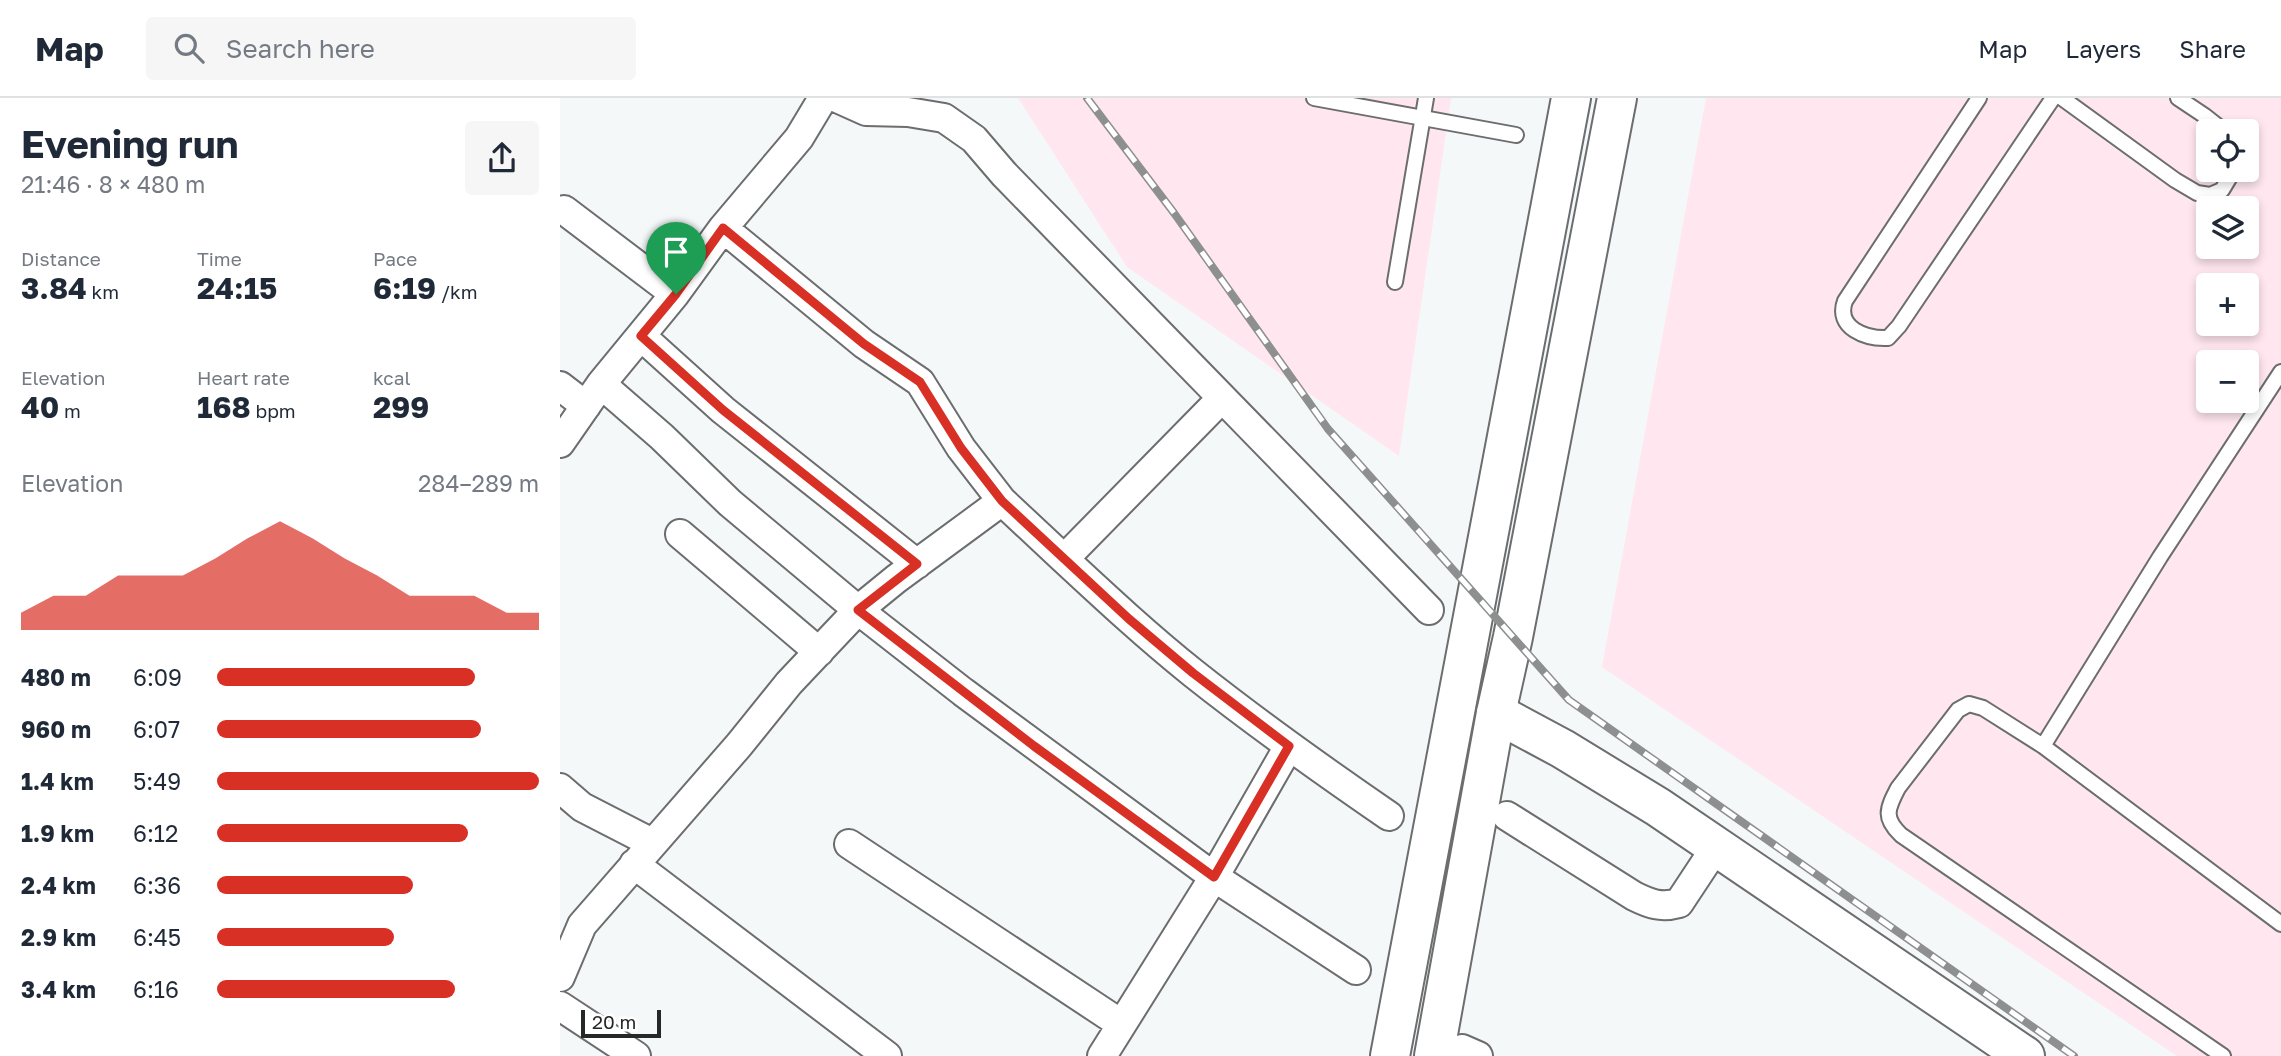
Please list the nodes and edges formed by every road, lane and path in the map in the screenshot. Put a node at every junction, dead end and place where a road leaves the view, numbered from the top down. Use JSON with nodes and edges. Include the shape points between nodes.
{"nodes":[{"id":1,"x":823,"y":98,"type":"edge"},
{"id":2,"x":838,"y":98,"type":"edge"},
{"id":3,"x":1314,"y":98,"type":"edge"},
{"id":4,"x":1426,"y":98,"type":"edge"},
{"id":5,"x":1571,"y":98,"type":"edge"},
{"id":6,"x":1617,"y":98,"type":"edge"},
{"id":7,"x":1979,"y":98,"type":"edge"},
{"id":8,"x":2053,"y":98,"type":"edge"},
{"id":9,"x":2062,"y":98,"type":"edge"},
{"id":10,"x":2178,"y":98,"type":"edge"},
{"id":11,"x":1423,"y":119,"type":"junction"},
{"id":12,"x":2209,"y":119,"type":"edge"},
{"id":13,"x":1516,"y":135,"type":"dead end"},
{"id":14,"x":2227,"y":182,"type":"edge"},
{"id":15,"x":564,"y":210,"type":"dead end"},
{"id":16,"x":723,"y":228,"type":"junction"},
{"id":17,"x":1395,"y":282,"type":"dead end"},
{"id":18,"x":676,"y":294,"type":"junction"},
{"id":19,"x":641,"y":336,"type":"junction"},
{"id":20,"x":2281,"y":372,"type":"edge"},
{"id":21,"x":560,"y":386,"type":"edge"},
{"id":22,"x":593,"y":395,"type":"junction"},
{"id":23,"x":1222,"y":398,"type":"junction"},
{"id":24,"x":560,"y":443,"type":"edge"},
{"id":25,"x":1002,"y":501,"type":"junction"},
{"id":26,"x":680,"y":534,"type":"dead end"},
{"id":27,"x":1064,"y":559,"type":"junction"},
{"id":28,"x":917,"y":564,"type":"junction"},
{"id":29,"x":858,"y":610,"type":"junction"},
{"id":30,"x":1429,"y":611,"type":"dead end"},
{"id":31,"x":819,"y":652,"type":"junction"},
{"id":32,"x":1496,"y":713,"type":"junction"},
{"id":33,"x":1289,"y":746,"type":"junction"},
{"id":34,"x":2043,"y":746,"type":"junction"},
{"id":35,"x":560,"y":789,"type":"edge"},
{"id":36,"x":1389,"y":816,"type":"dead end"},
{"id":37,"x":1507,"y":816,"type":"dead end"},
{"id":38,"x":849,"y":844,"type":"dead end"},
{"id":39,"x":1716,"y":847,"type":"junction"},
{"id":40,"x":643,"y":853,"type":"junction"},
{"id":41,"x":1214,"y":877,"type":"junction"},
{"id":42,"x":2281,"y":924,"type":"edge"},
{"id":43,"x":1356,"y":970,"type":"dead end"},
{"id":44,"x":560,"y":977,"type":"edge"},
{"id":45,"x":560,"y":1006,"type":"edge"},
{"id":46,"x":1121,"y":1024,"type":"junction"},
{"id":47,"x":1458,"y":1054,"type":"edge"},
{"id":48,"x":636,"y":1056,"type":"edge"},
{"id":49,"x":887,"y":1056,"type":"edge"},
{"id":50,"x":1102,"y":1056,"type":"edge"},
{"id":51,"x":1390,"y":1056,"type":"edge"},
{"id":52,"x":2025,"y":1056,"type":"edge"},
{"id":53,"x":2223,"y":1056,"type":"edge"}],
"edges":[{"from":1,"to":16,"type":"street","via":[[799,138]]},
{"from":2,"to":23,"type":"street","via":[[866,111],[944,118],[974,139]]},
{"from":3,"to":11,"type":"lane"},
{"from":4,"to":11,"type":"lane"},
{"from":5,"to":51,"type":"main road"},
{"from":6,"to":32,"type":"main road"},
{"from":7,"to":8,"type":"lane","via":[[1844,301],[1844,320],[1858,332],[1888,338],[1899,326]]},
{"from":9,"to":14,"type":"lane","via":[[2197,193],[2210,195]]},
{"from":10,"to":12,"type":"lane"},
{"from":11,"to":13,"type":"lane"},
{"from":11,"to":17,"type":"lane"},
{"from":15,"to":18,"type":"street"},
{"from":16,"to":18,"type":"street"},
{"from":16,"to":25,"type":"street","via":[[864,344],[920,382],[961,448]]},
{"from":18,"to":19,"type":"street"},
{"from":19,"to":22,"type":"street"},
{"from":19,"to":28,"type":"street","via":[[723,410]]},
{"from":20,"to":34,"type":"lane"},
{"from":21,"to":22,"type":"street"},
{"from":22,"to":24,"type":"street"},
{"from":22,"to":29,"type":"street","via":[[662,437],[730,503]]},
{"from":23,"to":27,"type":"street"},
{"from":23,"to":30,"type":"street"},
{"from":25,"to":27,"type":"street"},
{"from":25,"to":28,"type":"street"},
{"from":26,"to":31,"type":"street"},
{"from":27,"to":33,"type":"street","via":[[1193,673]]},
{"from":28,"to":29,"type":"street"},
{"from":29,"to":31,"type":"street"},
{"from":29,"to":41,"type":"street"},
{"from":31,"to":40,"type":"street"},
{"from":32,"to":39,"type":"main road","via":[[1605,773]]},
{"from":32,"to":47,"type":"main road"},
{"from":33,"to":36,"type":"street"},
{"from":33,"to":41,"type":"street"},
{"from":34,"to":42,"type":"lane"},
{"from":34,"to":53,"type":"lane","via":[[1969,704],[1958,710],[1898,788],[1888,814],[1891,825]]},
{"from":35,"to":40,"type":"street"},
{"from":37,"to":39,"type":"street","via":[[1654,905],[1679,903]]},
{"from":38,"to":46,"type":"street"},
{"from":39,"to":52,"type":"main road"},
{"from":40,"to":44,"type":"street","via":[[582,925]]},
{"from":40,"to":49,"type":"street"},
{"from":41,"to":43,"type":"street"},
{"from":41,"to":46,"type":"street"},
{"from":45,"to":48,"type":"street"},
{"from":46,"to":50,"type":"street"}]}
